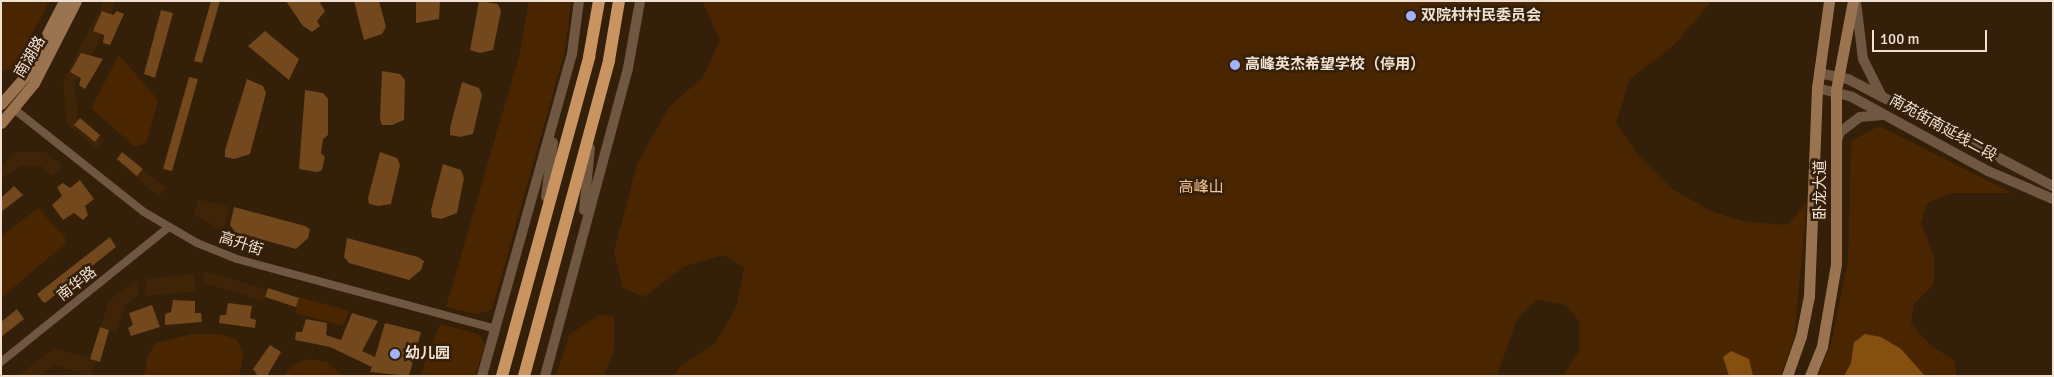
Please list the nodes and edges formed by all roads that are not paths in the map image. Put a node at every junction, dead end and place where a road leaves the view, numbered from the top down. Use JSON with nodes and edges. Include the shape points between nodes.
{"nodes":[{"id":1,"x":64,"y":1,"type":"edge"},
{"id":2,"x":76,"y":1,"type":"edge"},
{"id":3,"x":580,"y":1,"type":"edge"},
{"id":4,"x":599,"y":1,"type":"edge"},
{"id":5,"x":619,"y":1,"type":"edge"},
{"id":6,"x":640,"y":1,"type":"edge"},
{"id":7,"x":1855,"y":1,"type":"edge"},
{"id":8,"x":1828,"y":6,"type":"edge"},
{"id":9,"x":1847,"y":19,"type":"junction"},
{"id":10,"x":1818,"y":73,"type":"junction"},
{"id":11,"x":1837,"y":76,"type":"junction"},
{"id":12,"x":1818,"y":88,"type":"junction"},
{"id":13,"x":1836,"y":90,"type":"junction"},
{"id":14,"x":1883,"y":97,"type":"junction"},
{"id":15,"x":2,"y":102,"type":"edge"},
{"id":16,"x":14,"y":109,"type":"junction"},
{"id":17,"x":556,"y":111,"type":"junction"},
{"id":18,"x":1890,"y":116,"type":"junction"},
{"id":19,"x":593,"y":117,"type":"junction"},
{"id":20,"x":1,"y":123,"type":"edge"},
{"id":21,"x":1814,"y":139,"type":"junction"},
{"id":22,"x":1836,"y":141,"type":"junction"},
{"id":23,"x":2053,"y":186,"type":"edge"},
{"id":24,"x":2053,"y":199,"type":"edge"},
{"id":25,"x":543,"y":224,"type":"junction"},
{"id":26,"x":169,"y":227,"type":"junction"},
{"id":27,"x":581,"y":239,"type":"junction"},
{"id":28,"x":496,"y":329,"type":"junction"},
{"id":29,"x":1,"y":362,"type":"edge"},
{"id":30,"x":482,"y":376,"type":"edge"},
{"id":31,"x":502,"y":376,"type":"edge"},
{"id":32,"x":524,"y":376,"type":"edge"},
{"id":33,"x":545,"y":376,"type":"edge"},
{"id":34,"x":1787,"y":376,"type":"edge"},
{"id":35,"x":1810,"y":376,"type":"edge"}],
"edges":[{"from":1,"to":15,"type":"main road","name":"南湖路","via":[[34,60]]},
{"from":2,"to":16,"type":"main road","name":"南湖路","via":[[52,52]]},
{"from":3,"to":17,"type":"street","via":[[572,54]]},
{"from":4,"to":25,"type":"highway","via":[[589,57]]},
{"from":5,"to":19,"type":"highway","via":[[609,60]]},
{"from":6,"to":27,"type":"street","via":[[628,68]]},
{"from":7,"to":9,"type":"main road","name":"卧龙大道"},
{"from":7,"to":14,"type":"street","via":[[1863,59]]},
{"from":8,"to":9,"type":"main road","via":[[1830,26],[1837,28]]},
{"from":8,"to":10,"type":"main road","name":"卧龙大道"},
{"from":9,"to":11,"type":"main road","name":"卧龙大道"},
{"from":10,"to":11,"type":"street","name":"南苑街南延线二段"},
{"from":10,"to":12,"type":"main road","name":"卧龙大道"},
{"from":11,"to":13,"type":"main road","name":"卧龙大道"},
{"from":11,"to":14,"type":"street","name":"南苑街南延线二段"},
{"from":12,"to":13,"type":"street","name":"南苑街南延线二段"},
{"from":12,"to":21,"type":"main road","name":"卧龙大道"},
{"from":13,"to":18,"type":"street","name":"南苑街南延线二段"},
{"from":13,"to":22,"type":"main road","name":"卧龙大道"},
{"from":14,"to":23,"type":"street","name":"南苑街南延线二段"},
{"from":16,"to":20,"type":"main road","name":"南湖路"},
{"from":16,"to":26,"type":"street","name":"高升街","via":[[125,198]]},
{"from":17,"to":25,"type":"street"},
{"from":17,"to":28,"type":"street"},
{"from":18,"to":22,"type":"street","via":[[1860,116],[1840,132]]},
{"from":18,"to":24,"type":"street","name":"南苑街南延线二段","via":[[1988,171]]},
{"from":19,"to":27,"type":"street"},
{"from":19,"to":32,"type":"highway"},
{"from":21,"to":22,"type":"main road","via":[[1822,124],[1832,128]]},
{"from":21,"to":34,"type":"main road","name":"卧龙大道","via":[[1809,296],[1801,336]]},
{"from":22,"to":35,"type":"main road","name":"卧龙大道","via":[[1836,264],[1822,346]]},
{"from":25,"to":31,"type":"highway"},
{"from":26,"to":28,"type":"street","name":"高升街","via":[[237,259]]},
{"from":26,"to":29,"type":"street","name":"南华路"},
{"from":27,"to":33,"type":"street"},
{"from":28,"to":30,"type":"street"}]}
